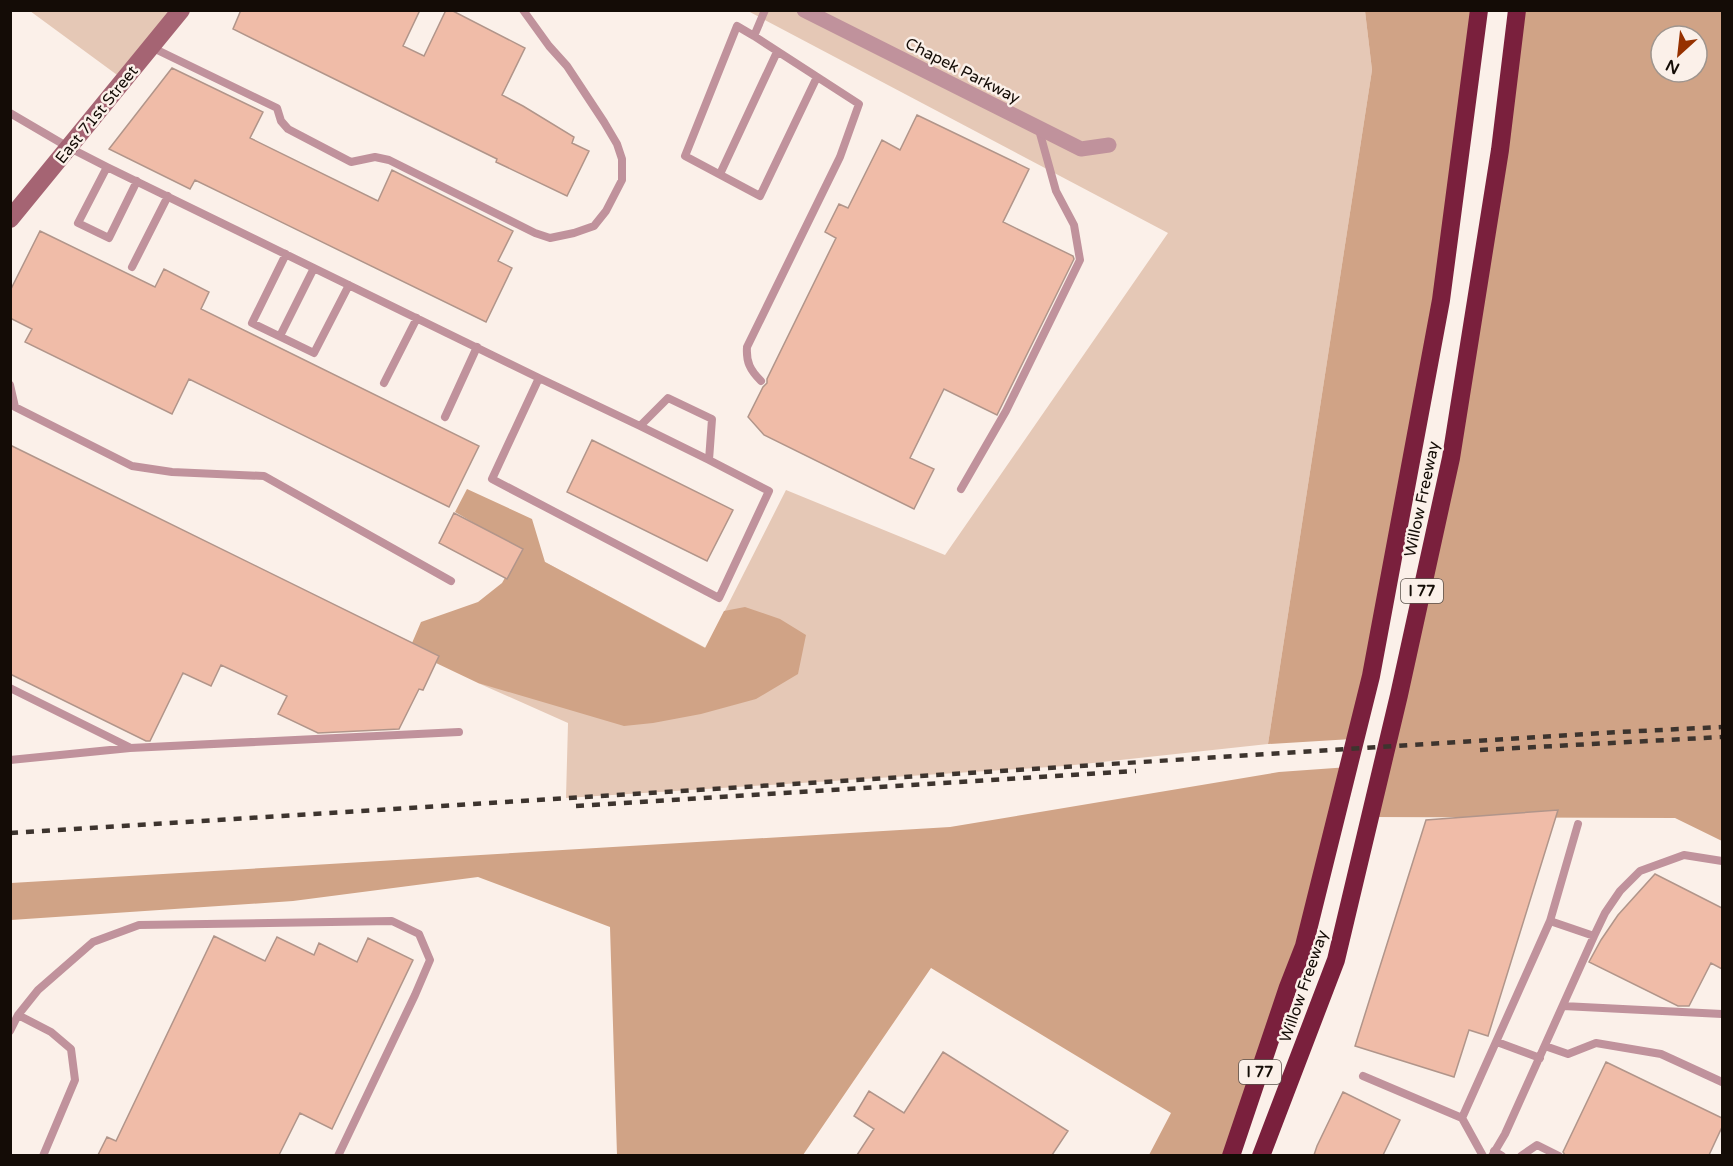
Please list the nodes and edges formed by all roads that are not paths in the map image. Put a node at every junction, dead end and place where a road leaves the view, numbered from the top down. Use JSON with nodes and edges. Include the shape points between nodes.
{"nodes":[{"id":1,"x":181,"y":10,"type":"edge"},
{"id":2,"x":523,"y":10,"type":"edge"},
{"id":3,"x":765,"y":10,"type":"edge"},
{"id":4,"x":804,"y":10,"type":"edge"},
{"id":5,"x":1479,"y":10,"type":"edge"},
{"id":6,"x":1517,"y":10,"type":"edge"},
{"id":7,"x":754,"y":36,"type":"junction"},
{"id":8,"x":152,"y":47,"type":"junction"},
{"id":9,"x":777,"y":52,"type":"junction"},
{"id":10,"x":817,"y":77,"type":"junction"},
{"id":11,"x":10,"y":113,"type":"edge"},
{"id":12,"x":1039,"y":128,"type":"junction"},
{"id":13,"x":1109,"y":145,"type":"dead end"},
{"id":14,"x":68,"y":147,"type":"junction"},
{"id":15,"x":107,"y":167,"type":"junction"},
{"id":16,"x":720,"y":174,"type":"junction"},
{"id":17,"x":137,"y":181,"type":"junction"},
{"id":18,"x":168,"y":196,"type":"junction"},
{"id":19,"x":10,"y":219,"type":"edge"},
{"id":20,"x":286,"y":254,"type":"junction"},
{"id":21,"x":132,"y":267,"type":"dead end"},
{"id":22,"x":314,"y":268,"type":"junction"},
{"id":23,"x":349,"y":285,"type":"junction"},
{"id":24,"x":417,"y":318,"type":"junction"},
{"id":25,"x":280,"y":336,"type":"junction"},
{"id":26,"x":477,"y":347,"type":"junction"},
{"id":27,"x":539,"y":378,"type":"junction"},
{"id":28,"x":761,"y":381,"type":"dead end"},
{"id":29,"x":384,"y":383,"type":"dead end"},
{"id":30,"x":10,"y":385,"type":"edge"},
{"id":31,"x":445,"y":417,"type":"dead end"},
{"id":32,"x":640,"y":426,"type":"junction"},
{"id":33,"x":709,"y":460,"type":"junction"},
{"id":34,"x":961,"y":489,"type":"dead end"},
{"id":35,"x":451,"y":581,"type":"dead end"},
{"id":36,"x":10,"y":688,"type":"edge"},
{"id":37,"x":459,"y":732,"type":"dead end"},
{"id":38,"x":130,"y":748,"type":"junction"},
{"id":39,"x":10,"y":760,"type":"edge"},
{"id":40,"x":1578,"y":824,"type":"dead end"},
{"id":41,"x":1722,"y":861,"type":"edge"},
{"id":42,"x":1550,"y":921,"type":"junction"},
{"id":43,"x":1594,"y":936,"type":"junction"},
{"id":44,"x":1563,"y":1006,"type":"junction"},
{"id":45,"x":1722,"y":1014,"type":"edge"},
{"id":46,"x":18,"y":1015,"type":"junction"},
{"id":47,"x":10,"y":1031,"type":"edge"},
{"id":48,"x":1497,"y":1042,"type":"junction"},
{"id":49,"x":1545,"y":1046,"type":"junction"},
{"id":50,"x":1540,"y":1058,"type":"junction"},
{"id":51,"x":1363,"y":1076,"type":"dead end"},
{"id":52,"x":1722,"y":1082,"type":"edge"},
{"id":53,"x":1462,"y":1118,"type":"junction"},
{"id":54,"x":1493,"y":1153,"type":"edge"},
{"id":55,"x":43,"y":1155,"type":"edge"},
{"id":56,"x":338,"y":1155,"type":"edge"},
{"id":57,"x":1231,"y":1155,"type":"edge"},
{"id":58,"x":1261,"y":1155,"type":"edge"},
{"id":59,"x":1483,"y":1155,"type":"edge"},
{"id":60,"x":1502,"y":1155,"type":"edge"},
{"id":61,"x":1521,"y":1155,"type":"edge"},
{"id":62,"x":1559,"y":1155,"type":"edge"}],
"edges":[{"from":1,"to":8,"type":"main road","name":"East 71st Street"},
{"from":2,"to":8,"type":"lane","via":[[567,66],[604,122],[622,159],[622,180],[594,226],[550,238],[389,160],[351,162],[288,129],[277,108]]},
{"from":3,"to":7,"type":"lane"},
{"from":4,"to":12,"type":"street","name":"Chapek Parkway"},
{"from":5,"to":57,"type":"highway","name":"Willow Freeway","number":"I 77","via":[[1441,300],[1371,676],[1304,946]]},
{"from":6,"to":58,"type":"highway","name":"Willow Freeway","number":"I 77","via":[[1500,150],[1451,458],[1401,683],[1336,960]]},
{"from":7,"to":9,"type":"lane"},
{"from":7,"to":16,"type":"lane","via":[[737,26],[685,156]]},
{"from":8,"to":14,"type":"main road","name":"East 71st Street"},
{"from":9,"to":10,"type":"lane"},
{"from":9,"to":16,"type":"lane"},
{"from":10,"to":16,"type":"lane","via":[[760,196]]},
{"from":10,"to":28,"type":"lane","via":[[859,104],[840,157],[747,347],[746,360]]},
{"from":11,"to":14,"type":"lane"},
{"from":12,"to":13,"type":"street","name":"Chapek Parkway","via":[[1081,149]]},
{"from":12,"to":34,"type":"lane","via":[[1056,191],[1074,225],[1080,260],[1006,411]]},
{"from":14,"to":15,"type":"lane"},
{"from":14,"to":19,"type":"main road","name":"East 71st Street"},
{"from":15,"to":17,"type":"lane"},
{"from":15,"to":17,"type":"lane","via":[[78,223],[109,238]]},
{"from":17,"to":18,"type":"lane"},
{"from":18,"to":20,"type":"lane"},
{"from":18,"to":21,"type":"lane"},
{"from":20,"to":22,"type":"lane"},
{"from":20,"to":25,"type":"lane","via":[[252,323]]},
{"from":22,"to":23,"type":"lane"},
{"from":22,"to":25,"type":"lane"},
{"from":23,"to":24,"type":"lane"},
{"from":23,"to":25,"type":"lane","via":[[314,353]]},
{"from":24,"to":26,"type":"lane"},
{"from":24,"to":29,"type":"lane"},
{"from":26,"to":27,"type":"lane"},
{"from":26,"to":31,"type":"lane"},
{"from":27,"to":32,"type":"lane"},
{"from":27,"to":33,"type":"lane","via":[[492,479],[719,598],[770,490]]},
{"from":30,"to":35,"type":"lane","via":[[15,407],[132,466],[264,476]]},
{"from":32,"to":33,"type":"lane"},
{"from":32,"to":33,"type":"lane","via":[[668,398],[712,419]]},
{"from":36,"to":38,"type":"lane"},
{"from":37,"to":38,"type":"lane"},
{"from":38,"to":39,"type":"lane"},
{"from":40,"to":42,"type":"lane"},
{"from":41,"to":43,"type":"lane","via":[[1684,855],[1640,871],[1620,891]]},
{"from":42,"to":43,"type":"lane"},
{"from":42,"to":48,"type":"lane"},
{"from":43,"to":44,"type":"lane"},
{"from":44,"to":45,"type":"lane"},
{"from":44,"to":49,"type":"lane"},
{"from":46,"to":47,"type":"lane"},
{"from":46,"to":55,"type":"lane","via":[[51,1032],[71,1049],[75,1080]]},
{"from":46,"to":56,"type":"lane","via":[[38,990],[93,942],[140,925],[392,921],[418,934],[429,960]]},
{"from":48,"to":50,"type":"lane"},
{"from":48,"to":53,"type":"lane"},
{"from":49,"to":50,"type":"lane"},
{"from":49,"to":52,"type":"lane","via":[[1568,1054],[1596,1042],[1661,1054]]},
{"from":50,"to":54,"type":"lane"},
{"from":51,"to":53,"type":"lane"},
{"from":53,"to":59,"type":"lane"},
{"from":54,"to":60,"type":"lane"},
{"from":61,"to":62,"type":"lane","via":[[1537,1145]]}]}
